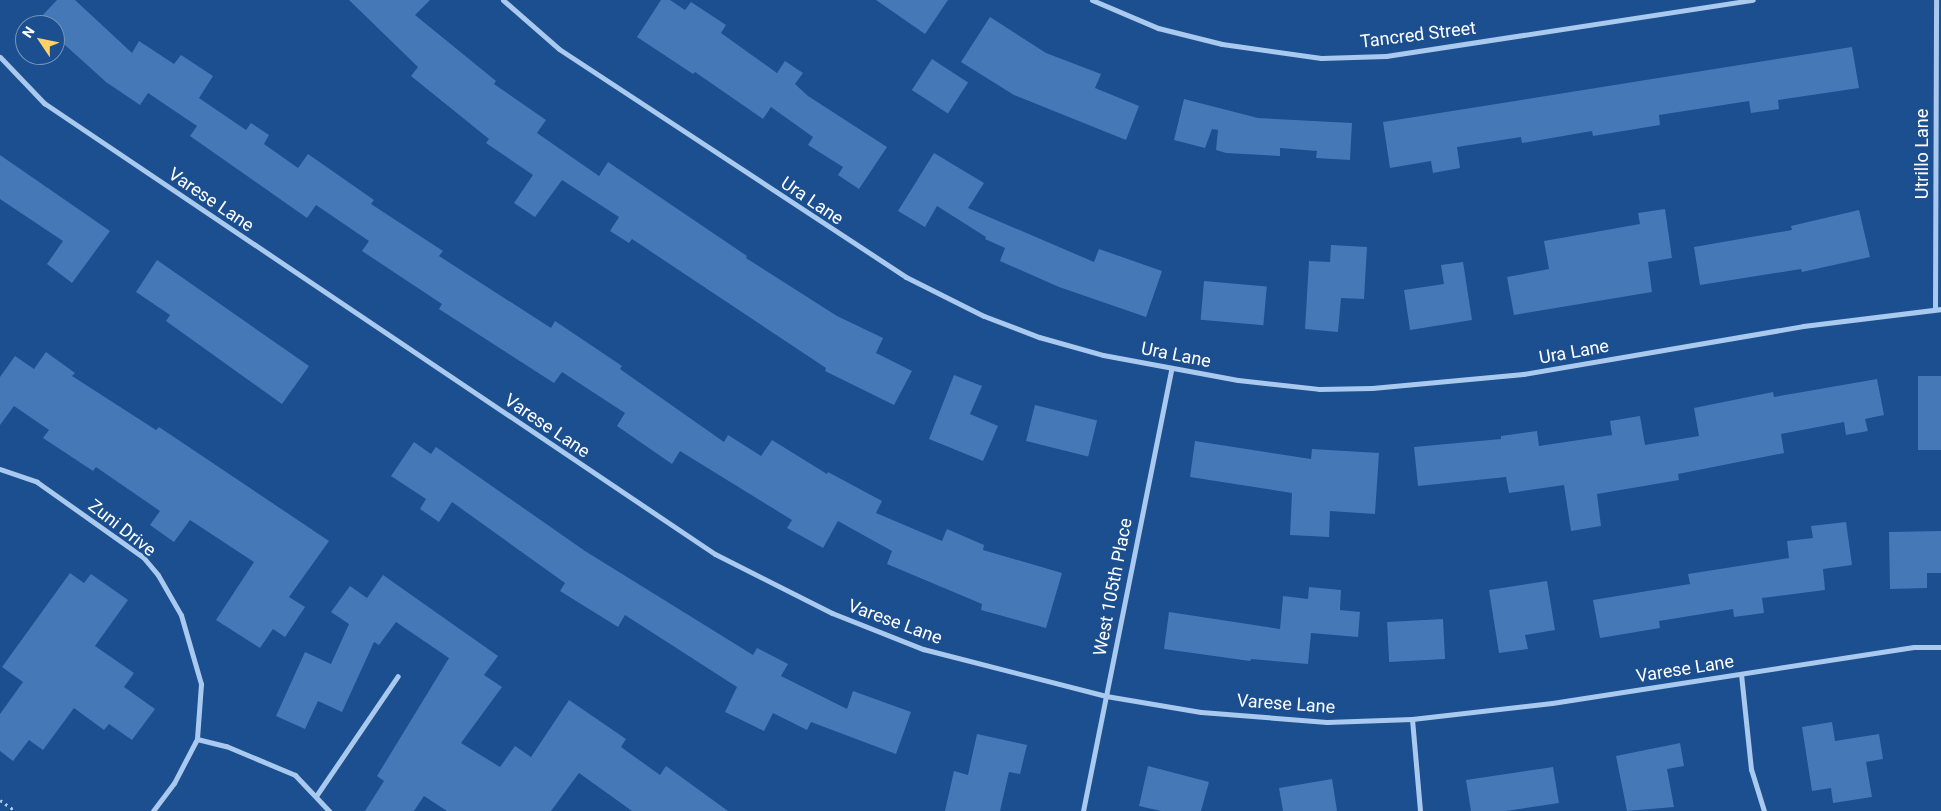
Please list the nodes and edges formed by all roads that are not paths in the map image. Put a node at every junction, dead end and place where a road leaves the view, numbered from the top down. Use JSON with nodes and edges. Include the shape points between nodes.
{"nodes":[{"id":1,"x":503,"y":0,"type":"edge"},
{"id":2,"x":1092,"y":0,"type":"edge"},
{"id":3,"x":1753,"y":0,"type":"edge"},
{"id":4,"x":1936,"y":0,"type":"edge"},
{"id":5,"x":0,"y":57,"type":"edge"},
{"id":6,"x":1938,"y":308,"type":"edge"},
{"id":7,"x":1171,"y":369,"type":"junction"},
{"id":8,"x":0,"y":469,"type":"edge"},
{"id":9,"x":1941,"y":647,"type":"edge"},
{"id":10,"x":1741,"y":674,"type":"junction"},
{"id":11,"x":398,"y":676,"type":"dead end"},
{"id":12,"x":1106,"y":696,"type":"junction"},
{"id":13,"x":1412,"y":719,"type":"junction"},
{"id":14,"x":197,"y":739,"type":"junction"},
{"id":15,"x":316,"y":796,"type":"junction"},
{"id":16,"x":154,"y":811,"type":"edge"},
{"id":17,"x":328,"y":811,"type":"edge"},
{"id":18,"x":1083,"y":811,"type":"edge"},
{"id":19,"x":1420,"y":811,"type":"edge"},
{"id":20,"x":1764,"y":811,"type":"edge"}],
"edges":[{"from":1,"to":7,"type":"street","name":"Ura Lane","via":[[560,49],[906,277],[984,316],[1039,337]]},
{"from":2,"to":3,"type":"street","name":"Tancred Street","via":[[1158,28],[1269,53],[1322,58],[1386,56]]},
{"from":4,"to":6,"type":"street","name":"Utrillo Lane"},
{"from":5,"to":12,"type":"street","name":"Varese Lane","via":[[44,103],[715,554],[832,613],[923,649]]},
{"from":6,"to":7,"type":"street","name":"Ura Lane","via":[[1802,326],[1523,374],[1372,388],[1319,389]]},
{"from":7,"to":12,"type":"street","name":"West 105th Place"},
{"from":8,"to":14,"type":"street","name":"Zuni Drive","via":[[37,482],[143,557],[158,575],[181,615],[197,661],[202,701]]},
{"from":9,"to":10,"type":"street","name":"Varese Lane","via":[[1914,648]]},
{"from":10,"to":13,"type":"street","name":"Varese Lane","via":[[1552,703]]},
{"from":10,"to":20,"type":"street","via":[[1751,768]]},
{"from":11,"to":15,"type":"street"},
{"from":12,"to":13,"type":"street","name":"Varese Lane","via":[[1201,712],[1327,722]]},
{"from":12,"to":18,"type":"street","name":"West 105th Place"},
{"from":13,"to":19,"type":"street"},
{"from":14,"to":15,"type":"street","via":[[295,774]]},
{"from":14,"to":16,"type":"street","name":"Zuni Drive","via":[[174,783]]},
{"from":15,"to":17,"type":"street"}]}
